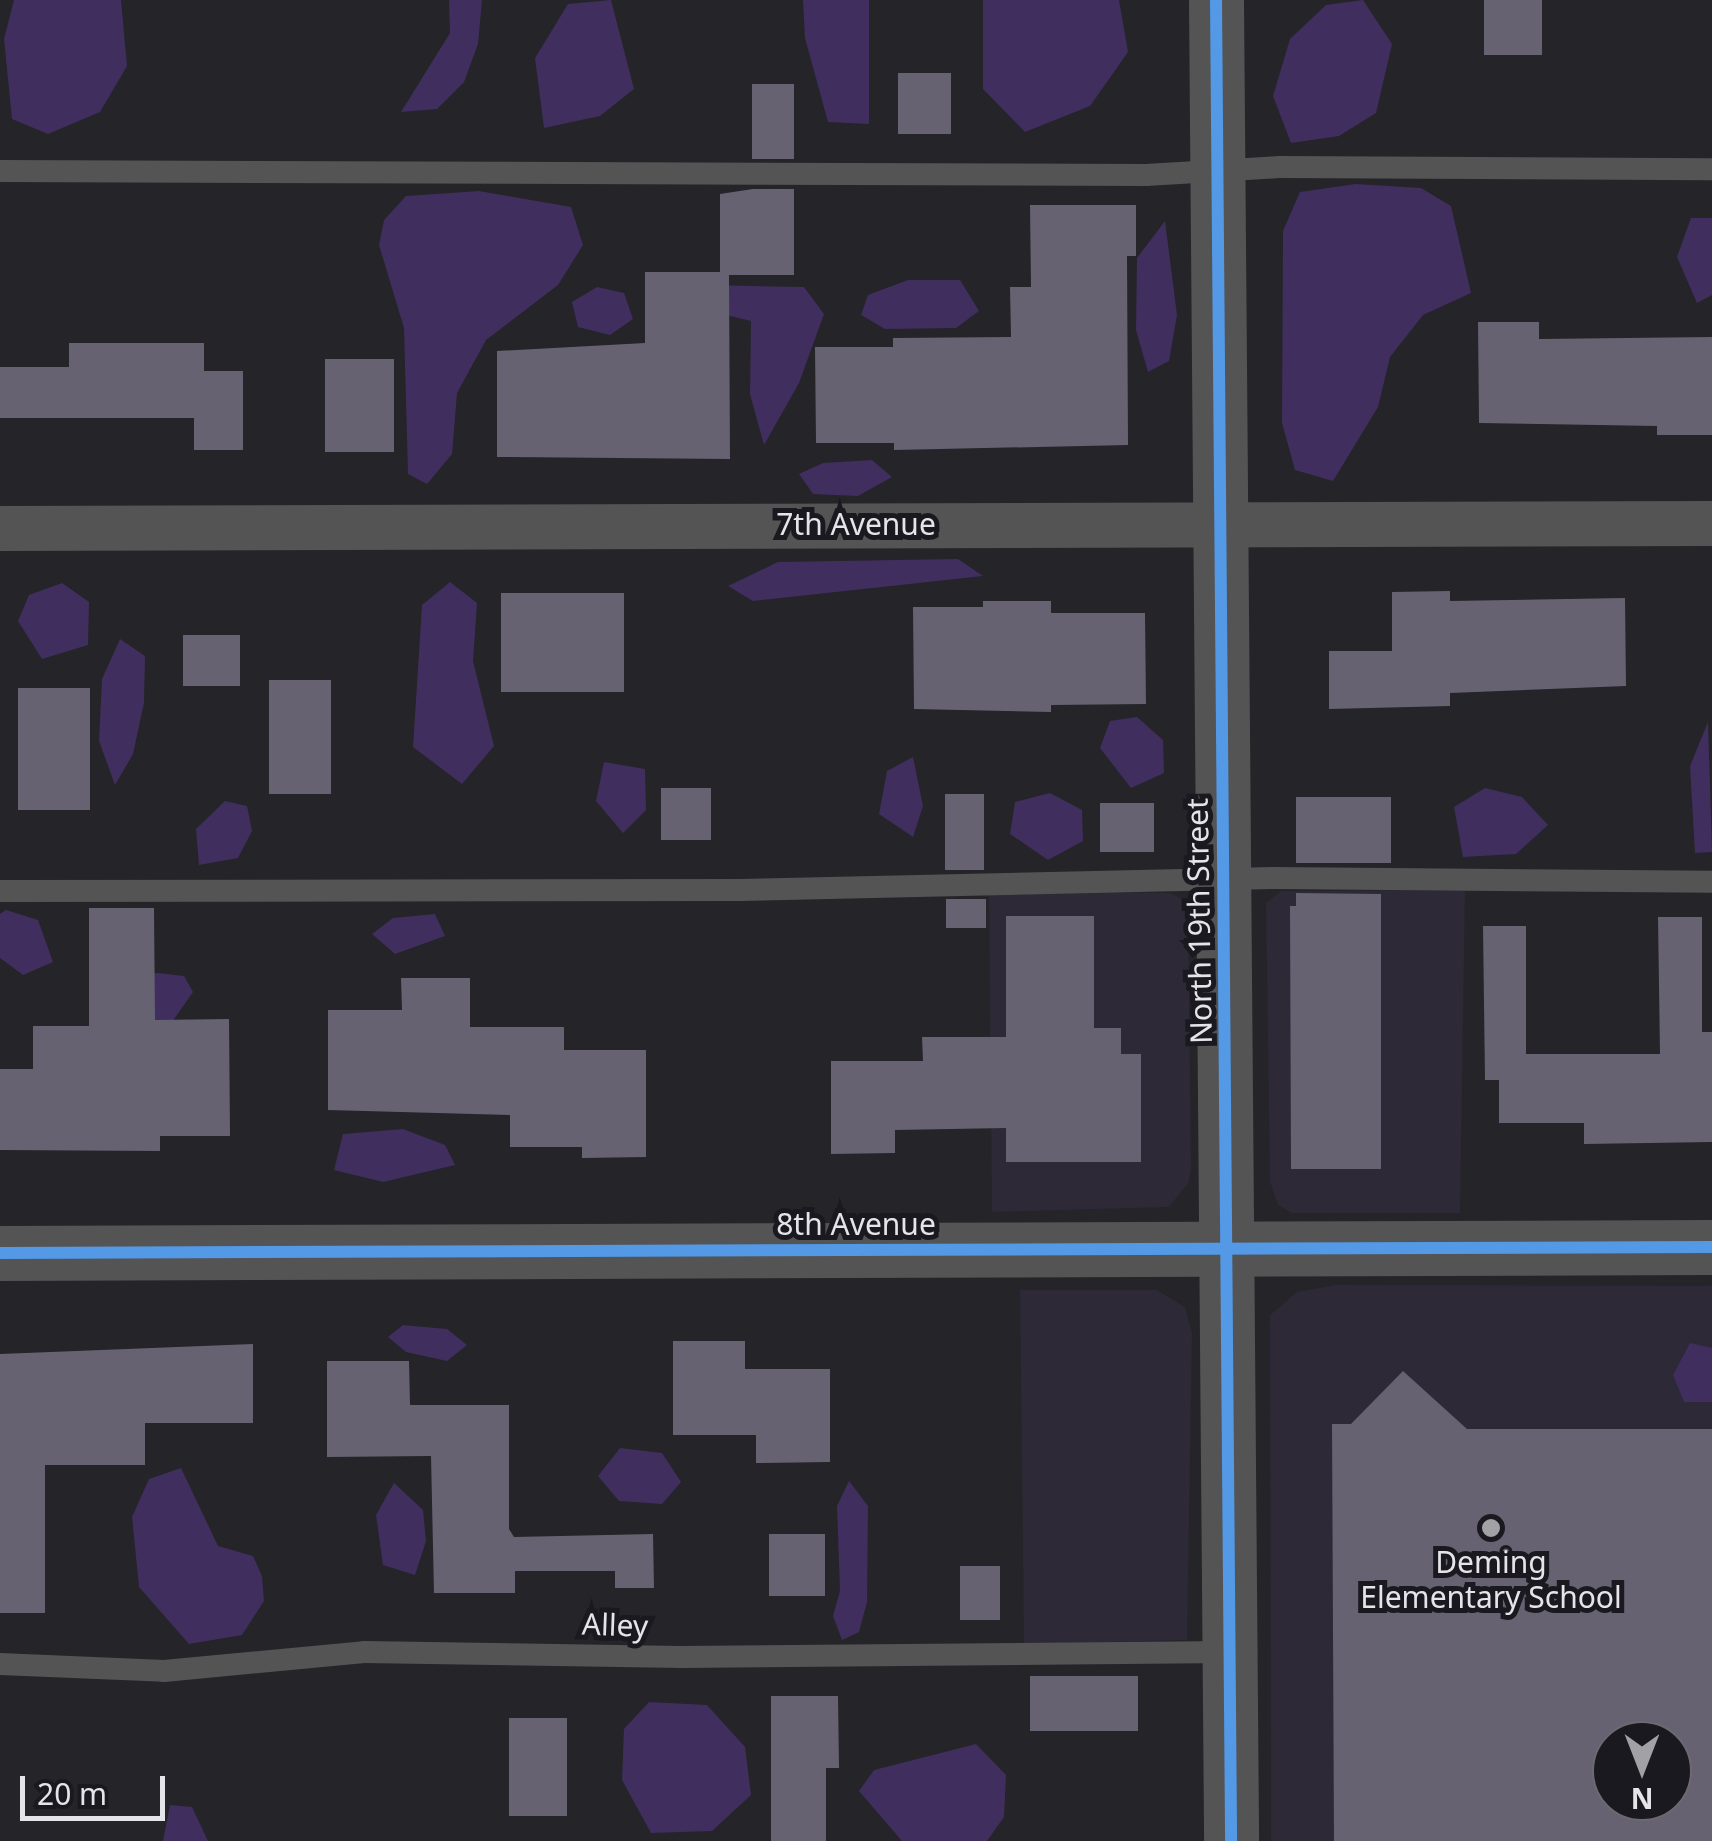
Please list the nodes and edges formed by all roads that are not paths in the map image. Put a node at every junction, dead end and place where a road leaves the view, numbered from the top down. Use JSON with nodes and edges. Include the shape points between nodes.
{"nodes":[{"id":1,"x":1216,"y":0,"type":"edge"},
{"id":2,"x":1712,"y":169,"type":"edge"},
{"id":3,"x":1218,"y":170,"type":"junction"},
{"id":4,"x":0,"y":171,"type":"edge"},
{"id":5,"x":1220,"y":522,"type":"junction"},
{"id":6,"x":1712,"y":522,"type":"edge"},
{"id":7,"x":0,"y":528,"type":"edge"},
{"id":8,"x":1224,"y":880,"type":"junction"},
{"id":9,"x":1712,"y":882,"type":"edge"},
{"id":10,"x":0,"y":891,"type":"edge"},
{"id":11,"x":1227,"y":1246,"type":"junction"},
{"id":12,"x":1712,"y":1246,"type":"edge"},
{"id":13,"x":0,"y":1253,"type":"edge"},
{"id":14,"x":1230,"y":1652,"type":"junction"},
{"id":15,"x":0,"y":1664,"type":"edge"},
{"id":16,"x":1231,"y":1841,"type":"edge"}],
"edges":[{"from":1,"to":3,"type":"street","name":"North 19th Street"},
{"from":2,"to":3,"type":"lane"},
{"from":3,"to":4,"type":"lane"},
{"from":3,"to":5,"type":"street","name":"North 19th Street"},
{"from":5,"to":6,"type":"street","name":"7th Avenue"},
{"from":5,"to":7,"type":"street","name":"7th Avenue"},
{"from":5,"to":8,"type":"street","name":"North 19th Street"},
{"from":8,"to":9,"type":"lane"},
{"from":8,"to":10,"type":"lane","via":[[740,890]]},
{"from":8,"to":11,"type":"street","name":"North 19th Street"},
{"from":11,"to":12,"type":"street","name":"8th Avenue"},
{"from":11,"to":13,"type":"street","name":"8th Avenue"},
{"from":11,"to":14,"type":"street","name":"North 19th Street"},
{"from":14,"to":15,"type":"lane","name":"Alley","via":[[364,1652],[164,1671]]},
{"from":14,"to":16,"type":"street","name":"North 19th Street"}]}
